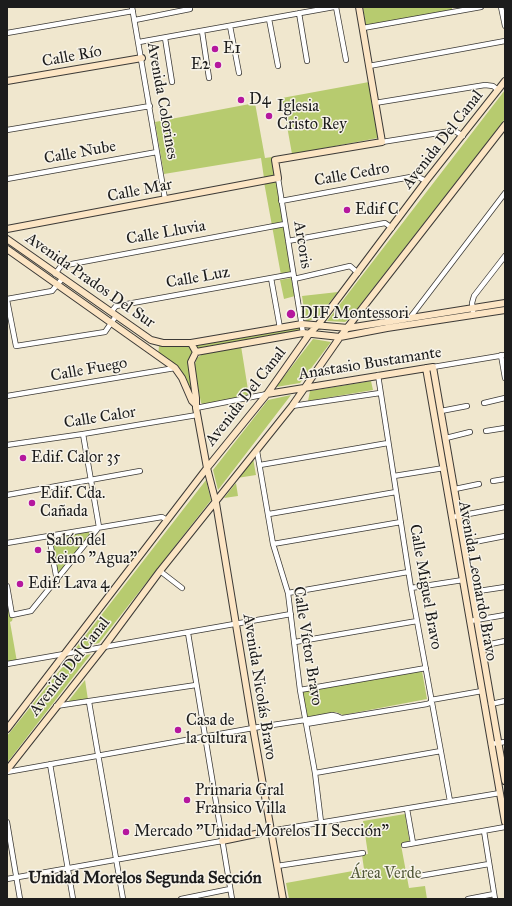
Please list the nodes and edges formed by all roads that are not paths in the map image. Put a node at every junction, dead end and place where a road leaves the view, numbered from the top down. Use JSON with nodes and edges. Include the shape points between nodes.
{"nodes":[{"id":1,"x":335,"y":7,"type":"edge"},
{"id":2,"x":359,"y":7,"type":"edge"},
{"id":3,"x":481,"y":7,"type":"edge"},
{"id":4,"x":501,"y":7,"type":"edge"},
{"id":5,"x":132,"y":9,"type":"edge"},
{"id":6,"x":190,"y":9,"type":"dead end"},
{"id":7,"x":299,"y":13,"type":"junction"},
{"id":8,"x":269,"y":19,"type":"junction"},
{"id":9,"x":135,"y":20,"type":"junction"},
{"id":10,"x":230,"y":26,"type":"junction"},
{"id":11,"x":505,"y":26,"type":"edge"},
{"id":12,"x":362,"y":28,"type":"junction"},
{"id":13,"x":202,"y":31,"type":"junction"},
{"id":14,"x":7,"y":33,"type":"edge"},
{"id":15,"x":165,"y":38,"type":"junction"},
{"id":16,"x":505,"y":41,"type":"edge"},
{"id":17,"x":139,"y":42,"type":"junction"},
{"id":18,"x":142,"y":58,"type":"junction"},
{"id":19,"x":346,"y":60,"type":"dead end"},
{"id":20,"x":307,"y":61,"type":"dead end"},
{"id":21,"x":278,"y":66,"type":"dead end"},
{"id":22,"x":369,"y":66,"type":"junction"},
{"id":23,"x":239,"y":73,"type":"dead end"},
{"id":24,"x":209,"y":78,"type":"dead end"},
{"id":25,"x":7,"y":81,"type":"edge"},
{"id":26,"x":505,"y":81,"type":"edge"},
{"id":27,"x":172,"y":82,"type":"dead end"},
{"id":28,"x":498,"y":90,"type":"junction"},
{"id":29,"x":376,"y":103,"type":"junction"},
{"id":30,"x":150,"y":106,"type":"junction"},
{"id":31,"x":505,"y":125,"type":"edge"},
{"id":32,"x":7,"y":130,"type":"edge"},
{"id":33,"x":463,"y":136,"type":"junction"},
{"id":34,"x":382,"y":142,"type":"junction"},
{"id":35,"x":157,"y":152,"type":"junction"},
{"id":36,"x":278,"y":178,"type":"junction"},
{"id":37,"x":7,"y":179,"type":"edge"},
{"id":38,"x":426,"y":181,"type":"junction"},
{"id":39,"x":505,"y":193,"type":"edge"},
{"id":40,"x":166,"y":199,"type":"junction"},
{"id":41,"x":282,"y":201,"type":"junction"},
{"id":42,"x":285,"y":224,"type":"junction"},
{"id":43,"x":392,"y":228,"type":"junction"},
{"id":44,"x":7,"y":229,"type":"edge"},
{"id":45,"x":7,"y":240,"type":"edge"},
{"id":46,"x":288,"y":241,"type":"junction"},
{"id":47,"x":7,"y":249,"type":"edge"},
{"id":48,"x":505,"y":256,"type":"edge"},
{"id":49,"x":358,"y":273,"type":"junction"},
{"id":50,"x":55,"y":274,"type":"junction"},
{"id":51,"x":294,"y":277,"type":"junction"},
{"id":52,"x":271,"y":278,"type":"junction"},
{"id":53,"x":62,"y":279,"type":"junction"},
{"id":54,"x":57,"y":285,"type":"junction"},
{"id":55,"x":7,"y":300,"type":"edge"},
{"id":56,"x":505,"y":303,"type":"edge"},
{"id":57,"x":473,"y":308,"type":"junction"},
{"id":58,"x":505,"y":310,"type":"edge"},
{"id":59,"x":114,"y":314,"type":"junction"},
{"id":60,"x":475,"y":315,"type":"junction"},
{"id":61,"x":409,"y":319,"type":"junction"},
{"id":62,"x":111,"y":324,"type":"junction"},
{"id":63,"x":302,"y":324,"type":"junction"},
{"id":64,"x":318,"y":325,"type":"junction"},
{"id":65,"x":280,"y":328,"type":"junction"},
{"id":66,"x":348,"y":328,"type":"junction"},
{"id":67,"x":307,"y":333,"type":"junction"},
{"id":68,"x":340,"y":337,"type":"junction"},
{"id":69,"x":151,"y":340,"type":"junction"},
{"id":70,"x":191,"y":343,"type":"junction"},
{"id":71,"x":146,"y":348,"type":"junction"},
{"id":72,"x":196,"y":352,"type":"junction"},
{"id":73,"x":503,"y":355,"type":"edge"},
{"id":74,"x":433,"y":367,"type":"junction"},
{"id":75,"x":175,"y":368,"type":"junction"},
{"id":76,"x":426,"y":368,"type":"junction"},
{"id":77,"x":378,"y":375,"type":"junction"},
{"id":78,"x":505,"y":378,"type":"edge"},
{"id":79,"x":305,"y":388,"type":"junction"},
{"id":80,"x":380,"y":392,"type":"junction"},
{"id":81,"x":267,"y":394,"type":"junction"},
{"id":82,"x":7,"y":396,"type":"edge"},
{"id":83,"x":505,"y":398,"type":"edge"},
{"id":84,"x":484,"y":403,"type":"dead end"},
{"id":85,"x":195,"y":406,"type":"junction"},
{"id":86,"x":292,"y":406,"type":"junction"},
{"id":87,"x":467,"y":406,"type":"dead end"},
{"id":88,"x":441,"y":411,"type":"junction"},
{"id":89,"x":197,"y":415,"type":"junction"},
{"id":90,"x":505,"y":428,"type":"edge"},
{"id":91,"x":486,"y":431,"type":"dead end"},
{"id":92,"x":470,"y":432,"type":"dead end"},
{"id":93,"x":83,"y":434,"type":"junction"},
{"id":94,"x":446,"y":438,"type":"junction"},
{"id":95,"x":388,"y":443,"type":"junction"},
{"id":96,"x":7,"y":445,"type":"edge"},
{"id":97,"x":257,"y":451,"type":"junction"},
{"id":98,"x":260,"y":465,"type":"junction"},
{"id":99,"x":207,"y":468,"type":"junction"},
{"id":100,"x":444,"y":468,"type":"junction"},
{"id":101,"x":140,"y":471,"type":"dead end"},
{"id":102,"x":394,"y":476,"type":"junction"},
{"id":103,"x":505,"y":479,"type":"edge"},
{"id":104,"x":91,"y":480,"type":"junction"},
{"id":105,"x":493,"y":481,"type":"dead end"},
{"id":106,"x":479,"y":484,"type":"dead end"},
{"id":107,"x":455,"y":489,"type":"junction"},
{"id":108,"x":396,"y":492,"type":"junction"},
{"id":109,"x":7,"y":495,"type":"edge"},
{"id":110,"x":216,"y":503,"type":"junction"},
{"id":111,"x":505,"y":507,"type":"edge"},
{"id":112,"x":268,"y":514,"type":"junction"},
{"id":113,"x":456,"y":516,"type":"junction"},
{"id":114,"x":167,"y":520,"type":"junction"},
{"id":115,"x":401,"y":522,"type":"junction"},
{"id":116,"x":99,"y":527,"type":"junction"},
{"id":117,"x":48,"y":536,"type":"junction"},
{"id":118,"x":505,"y":536,"type":"edge"},
{"id":119,"x":7,"y":543,"type":"edge"},
{"id":120,"x":273,"y":544,"type":"junction"},
{"id":121,"x":464,"y":544,"type":"junction"},
{"id":122,"x":160,"y":571,"type":"junction"},
{"id":123,"x":408,"y":572,"type":"junction"},
{"id":124,"x":463,"y":580,"type":"junction"},
{"id":125,"x":57,"y":581,"type":"junction"},
{"id":126,"x":7,"y":586,"type":"edge"},
{"id":127,"x":505,"y":587,"type":"edge"},
{"id":128,"x":182,"y":588,"type":"dead end"},
{"id":129,"x":411,"y":588,"type":"junction"},
{"id":130,"x":472,"y":592,"type":"junction"},
{"id":131,"x":288,"y":593,"type":"junction"},
{"id":132,"x":291,"y":614,"type":"junction"},
{"id":133,"x":505,"y":615,"type":"edge"},
{"id":134,"x":477,"y":620,"type":"junction"},
{"id":135,"x":417,"y":621,"type":"junction"},
{"id":136,"x":470,"y":621,"type":"junction"},
{"id":137,"x":236,"y":625,"type":"junction"},
{"id":138,"x":188,"y":633,"type":"junction"},
{"id":139,"x":505,"y":641,"type":"edge"},
{"id":140,"x":295,"y":642,"type":"junction"},
{"id":141,"x":481,"y":646,"type":"junction"},
{"id":142,"x":103,"y":648,"type":"junction"},
{"id":143,"x":66,"y":654,"type":"junction"},
{"id":144,"x":7,"y":664,"type":"edge"},
{"id":145,"x":426,"y":668,"type":"junction"},
{"id":146,"x":196,"y":685,"type":"junction"},
{"id":147,"x":300,"y":690,"type":"junction"},
{"id":148,"x":482,"y":691,"type":"junction"},
{"id":149,"x":432,"y":701,"type":"junction"},
{"id":150,"x":505,"y":701,"type":"edge"},
{"id":151,"x":89,"y":702,"type":"junction"},
{"id":152,"x":491,"y":704,"type":"junction"},
{"id":153,"x":56,"y":706,"type":"junction"},
{"id":154,"x":305,"y":721,"type":"junction"},
{"id":155,"x":252,"y":728,"type":"junction"},
{"id":156,"x":7,"y":729,"type":"edge"},
{"id":157,"x":205,"y":737,"type":"junction"},
{"id":158,"x":505,"y":742,"type":"edge"},
{"id":159,"x":498,"y":743,"type":"junction"},
{"id":160,"x":491,"y":744,"type":"junction"},
{"id":161,"x":441,"y":751,"type":"junction"},
{"id":162,"x":98,"y":756,"type":"junction"},
{"id":163,"x":503,"y":763,"type":"edge"},
{"id":164,"x":50,"y":764,"type":"junction"},
{"id":165,"x":7,"y":771,"type":"edge"},
{"id":166,"x":314,"y":773,"type":"junction"},
{"id":167,"x":505,"y":781,"type":"edge"},
{"id":168,"x":500,"y":793,"type":"junction"},
{"id":169,"x":450,"y":802,"type":"junction"},
{"id":170,"x":407,"y":809,"type":"junction"},
{"id":171,"x":7,"y":822,"type":"edge"},
{"id":172,"x":320,"y":822,"type":"junction"},
{"id":173,"x":505,"y":822,"type":"edge"},
{"id":174,"x":505,"y":827,"type":"edge"},
{"id":175,"x":270,"y":831,"type":"junction"},
{"id":176,"x":484,"y":831,"type":"junction"},
{"id":177,"x":222,"y":841,"type":"junction"},
{"id":178,"x":413,"y":843,"type":"junction"},
{"id":179,"x":404,"y":845,"type":"dead end"},
{"id":180,"x":363,"y":853,"type":"dead end"},
{"id":181,"x":117,"y":860,"type":"junction"},
{"id":182,"x":489,"y":864,"type":"junction"},
{"id":183,"x":276,"y":866,"type":"junction"},
{"id":184,"x":68,"y":868,"type":"junction"},
{"id":185,"x":419,"y":876,"type":"dead end"},
{"id":186,"x":16,"y":878,"type":"junction"},
{"id":187,"x":7,"y":879,"type":"edge"},
{"id":188,"x":230,"y":889,"type":"junction"},
{"id":189,"x":495,"y":897,"type":"edge"},
{"id":190,"x":20,"y":899,"type":"edge"},
{"id":191,"x":73,"y":899,"type":"edge"},
{"id":192,"x":124,"y":899,"type":"edge"},
{"id":193,"x":182,"y":899,"type":"edge"},
{"id":194,"x":232,"y":899,"type":"edge"},
{"id":195,"x":282,"y":899,"type":"edge"},
{"id":196,"x":468,"y":899,"type":"edge"}],
"edges":[{"from":1,"to":7,"type":"street"},
{"from":1,"to":19,"type":"street"},
{"from":2,"to":12,"type":"street"},
{"from":3,"to":12,"type":"street"},
{"from":4,"to":11,"type":"street"},
{"from":5,"to":9,"type":"street","name":"Avenida Colorines"},
{"from":5,"to":14,"type":"street"},
{"from":6,"to":9,"type":"street"},
{"from":7,"to":8,"type":"street"},
{"from":7,"to":20,"type":"street"},
{"from":8,"to":10,"type":"street"},
{"from":8,"to":21,"type":"street"},
{"from":9,"to":17,"type":"street","name":"Avenida Colorines"},
{"from":10,"to":13,"type":"street"},
{"from":10,"to":23,"type":"street"},
{"from":12,"to":22,"type":"street"},
{"from":13,"to":15,"type":"street"},
{"from":13,"to":24,"type":"street"},
{"from":15,"to":17,"type":"street"},
{"from":15,"to":27,"type":"street"},
{"from":16,"to":22,"type":"street"},
{"from":17,"to":18,"type":"street","name":"Avenida Colorines"},
{"from":18,"to":25,"type":"street","name":"Calle Río"},
{"from":18,"to":30,"type":"street","name":"Avenida Colorines"},
{"from":22,"to":29,"type":"street"},
{"from":26,"to":28,"type":"street","name":"Avenida Del Canal"},
{"from":28,"to":29,"type":"street","via":[[485,85]]},
{"from":28,"to":33,"type":"street","name":"Avenida Del Canal"},
{"from":29,"to":34,"type":"street"},
{"from":30,"to":32,"type":"street"},
{"from":30,"to":35,"type":"street","name":"Avenida Colorines"},
{"from":31,"to":66,"type":"street","name":"Avenida Del Canal"},
{"from":33,"to":34,"type":"street","via":[[451,131]]},
{"from":33,"to":38,"type":"street","name":"Avenida Del Canal"},
{"from":34,"to":36,"type":"street","name":"Arcoris","via":[[275,160]]},
{"from":35,"to":37,"type":"street","name":"Calle Nube"},
{"from":35,"to":40,"type":"street","name":"Avenida Colorines"},
{"from":36,"to":40,"type":"street","name":"Calle Mar"},
{"from":36,"to":41,"type":"street","name":"Arcoris"},
{"from":38,"to":41,"type":"street","name":"Calle Cedro","via":[[416,176]]},
{"from":38,"to":43,"type":"street","name":"Avenida Del Canal"},
{"from":39,"to":61,"type":"street"},
{"from":40,"to":44,"type":"street","name":"Calle Mar"},
{"from":41,"to":42,"type":"street","name":"Arcoris"},
{"from":42,"to":46,"type":"street","name":"Arcoris"},
{"from":42,"to":50,"type":"street","name":"Calle Lluvia","via":[[61,266]]},
{"from":43,"to":46,"type":"street","via":[[385,223]]},
{"from":43,"to":49,"type":"street","name":"Avenida Del Canal"},
{"from":45,"to":50,"type":"street","name":"Avenida Prados Del Sur"},
{"from":46,"to":51,"type":"street","name":"Arcoris"},
{"from":47,"to":54,"type":"street","name":"Avenida Prados Del Sur"},
{"from":48,"to":57,"type":"street","via":[[472,299]]},
{"from":49,"to":51,"type":"street","name":"Calle Luz","via":[[350,266]]},
{"from":49,"to":64,"type":"street","name":"Avenida Del Canal"},
{"from":50,"to":53,"type":"street","name":"Avenida Prados Del Sur"},
{"from":51,"to":52,"type":"street","name":"Calle Luz"},
{"from":51,"to":63,"type":"street","name":"Arcoris"},
{"from":52,"to":59,"type":"street","name":"Calle Luz","via":[[116,306]]},
{"from":52,"to":65,"type":"street"},
{"from":53,"to":54,"type":"street"},
{"from":53,"to":59,"type":"street","name":"Avenida Prados Del Sur"},
{"from":54,"to":55,"type":"street","via":[[52,291]]},
{"from":54,"to":62,"type":"street","name":"Avenida Prados Del Sur"},
{"from":55,"to":62,"type":"street","via":[[16,346],[105,332]]},
{"from":56,"to":57,"type":"street","name":"Avenida Prados Del Sur"},
{"from":57,"to":60,"type":"street"},
{"from":57,"to":61,"type":"street","name":"Avenida Prados Del Sur"},
{"from":58,"to":60,"type":"street"},
{"from":59,"to":62,"type":"street"},
{"from":59,"to":69,"type":"street","name":"Avenida Prados Del Sur"},
{"from":60,"to":68,"type":"street"},
{"from":61,"to":66,"type":"street","name":"Avenida Prados Del Sur"},
{"from":62,"to":71,"type":"street","name":"Avenida Prados Del Sur"},
{"from":63,"to":64,"type":"street","name":"Avenida Prados Del Sur"},
{"from":63,"to":65,"type":"street","name":"Avenida Prados Del Sur"},
{"from":63,"to":67,"type":"street","name":"Arcoris"},
{"from":64,"to":66,"type":"street","name":"Avenida Prados Del Sur"},
{"from":64,"to":67,"type":"street","name":"Avenida Del Canal"},
{"from":65,"to":70,"type":"street","name":"Avenida Prados Del Sur"},
{"from":66,"to":68,"type":"street","name":"Avenida Del Canal"},
{"from":67,"to":68,"type":"street"},
{"from":67,"to":72,"type":"street"},
{"from":67,"to":81,"type":"street","name":"Avenida Del Canal"},
{"from":68,"to":79,"type":"street","name":"Avenida Del Canal"},
{"from":69,"to":70,"type":"street","name":"Avenida Prados Del Sur","via":[[163,343]]},
{"from":69,"to":71,"type":"street"},
{"from":70,"to":72,"type":"street"},
{"from":71,"to":75,"type":"street","name":"Avenida Prados Del Sur"},
{"from":72,"to":85,"type":"street","name":"Avenida Prados Del Sur","via":[[191,362]]},
{"from":73,"to":74,"type":"street","name":"Anastasio Bustamante"},
{"from":73,"to":78,"type":"street"},
{"from":74,"to":76,"type":"street","name":"Anastasio Bustamante"},
{"from":74,"to":88,"type":"street","name":"Avenida Leonardo Bravo"},
{"from":75,"to":82,"type":"street","name":"Calle Fuego"},
{"from":75,"to":85,"type":"street","name":"Avenida Prados Del Sur"},
{"from":76,"to":77,"type":"street","name":"Anastasio Bustamante"},
{"from":76,"to":100,"type":"street","name":"Avenida Leonardo Bravo"},
{"from":77,"to":79,"type":"street","name":"Anastasio Bustamante"},
{"from":77,"to":80,"type":"street","name":"Calle Miguel Bravo"},
{"from":79,"to":81,"type":"street","name":"Anastasio Bustamante"},
{"from":79,"to":86,"type":"street","name":"Avenida Del Canal"},
{"from":80,"to":86,"type":"street"},
{"from":80,"to":95,"type":"street","name":"Calle Miguel Bravo"},
{"from":81,"to":85,"type":"street","name":"Anastasio Bustamante"},
{"from":81,"to":99,"type":"street","name":"Avenida Del Canal"},
{"from":83,"to":84,"type":"street"},
{"from":85,"to":89,"type":"street","name":"Avenida Prados Del Sur"},
{"from":86,"to":97,"type":"street","name":"Avenida Del Canal"},
{"from":87,"to":88,"type":"street"},
{"from":88,"to":94,"type":"street","name":"Avenida Leonardo Bravo"},
{"from":89,"to":93,"type":"street","name":"Calle Calor"},
{"from":89,"to":99,"type":"street","name":"Avenida Prados Del Sur"},
{"from":90,"to":91,"type":"street"},
{"from":92,"to":94,"type":"street"},
{"from":93,"to":96,"type":"street","name":"Calle Calor"},
{"from":93,"to":104,"type":"street"},
{"from":94,"to":107,"type":"street","name":"Avenida Leonardo Bravo"},
{"from":95,"to":98,"type":"street"},
{"from":95,"to":102,"type":"street","name":"Calle Miguel Bravo"},
{"from":97,"to":98,"type":"street","name":"Calle Víctor Bravo"},
{"from":97,"to":110,"type":"street","name":"Avenida Del Canal"},
{"from":98,"to":112,"type":"street","name":"Calle Víctor Bravo"},
{"from":99,"to":110,"type":"street","name":"Avenida Prados Del Sur"},
{"from":99,"to":114,"type":"street","name":"Avenida Del Canal"},
{"from":100,"to":102,"type":"street"},
{"from":100,"to":113,"type":"street","name":"Avenida Leonardo Bravo"},
{"from":101,"to":104,"type":"street"},
{"from":102,"to":108,"type":"street","name":"Calle Miguel Bravo"},
{"from":103,"to":105,"type":"street"},
{"from":104,"to":109,"type":"street"},
{"from":104,"to":116,"type":"street"},
{"from":106,"to":107,"type":"street"},
{"from":107,"to":113,"type":"street","name":"Avenida Leonardo Bravo"},
{"from":108,"to":112,"type":"street"},
{"from":108,"to":115,"type":"street","name":"Calle Miguel Bravo"},
{"from":110,"to":122,"type":"street","name":"Avenida Del Canal"},
{"from":110,"to":137,"type":"street","name":"Avenida Nicolás Bravo"},
{"from":111,"to":113,"type":"street"},
{"from":112,"to":120,"type":"street","name":"Calle Víctor Bravo"},
{"from":113,"to":121,"type":"street","name":"Avenida Leonardo Bravo"},
{"from":113,"to":124,"type":"street","name":"Avenida Leonardo Bravo"},
{"from":114,"to":116,"type":"street","via":[[162,517]]},
{"from":114,"to":143,"type":"street","name":"Avenida Del Canal"},
{"from":115,"to":120,"type":"street"},
{"from":115,"to":123,"type":"street","name":"Calle Miguel Bravo"},
{"from":116,"to":117,"type":"street"},
{"from":116,"to":125,"type":"street"},
{"from":117,"to":119,"type":"street"},
{"from":117,"to":125,"type":"street"},
{"from":118,"to":121,"type":"street"},
{"from":120,"to":131,"type":"street","name":"Calle Víctor Bravo"},
{"from":121,"to":130,"type":"street","name":"Avenida Leonardo Bravo"},
{"from":122,"to":128,"type":"street"},
{"from":122,"to":142,"type":"street","name":"Avenida Del Canal"},
{"from":123,"to":129,"type":"street","name":"Calle Miguel Bravo"},
{"from":123,"to":131,"type":"street"},
{"from":124,"to":129,"type":"street"},
{"from":124,"to":136,"type":"street","name":"Avenida Leonardo Bravo"},
{"from":125,"to":126,"type":"street","via":[[31,611],[12,615]]},
{"from":127,"to":130,"type":"street"},
{"from":129,"to":135,"type":"street","name":"Calle Miguel Bravo"},
{"from":130,"to":134,"type":"street","name":"Avenida Leonardo Bravo"},
{"from":131,"to":132,"type":"street","name":"Calle Víctor Bravo"},
{"from":132,"to":137,"type":"street"},
{"from":132,"to":140,"type":"street","name":"Calle Víctor Bravo"},
{"from":133,"to":134,"type":"street"},
{"from":134,"to":136,"type":"street"},
{"from":134,"to":141,"type":"street","name":"Avenida Leonardo Bravo"},
{"from":135,"to":140,"type":"street"},
{"from":135,"to":145,"type":"street","name":"Calle Miguel Bravo"},
{"from":136,"to":148,"type":"street","name":"Avenida Leonardo Bravo"},
{"from":137,"to":138,"type":"street"},
{"from":137,"to":155,"type":"street","name":"Avenida Nicolás Bravo"},
{"from":138,"to":142,"type":"street"},
{"from":138,"to":146,"type":"street"},
{"from":139,"to":141,"type":"street"},
{"from":140,"to":147,"type":"street","name":"Calle Víctor Bravo"},
{"from":141,"to":152,"type":"street","name":"Avenida Leonardo Bravo"},
{"from":142,"to":143,"type":"street"},
{"from":142,"to":153,"type":"street","name":"Avenida Del Canal"},
{"from":143,"to":144,"type":"street"},
{"from":143,"to":156,"type":"street","name":"Avenida Del Canal"},
{"from":145,"to":147,"type":"street"},
{"from":145,"to":149,"type":"street","name":"Calle Miguel Bravo"},
{"from":146,"to":151,"type":"street"},
{"from":146,"to":157,"type":"street"},
{"from":147,"to":154,"type":"street","name":"Calle Víctor Bravo"},
{"from":148,"to":149,"type":"street"},
{"from":148,"to":160,"type":"street","name":"Avenida Leonardo Bravo"},
{"from":149,"to":154,"type":"street","via":[[339,719],[332,715]]},
{"from":149,"to":161,"type":"street","name":"Calle Miguel Bravo"},
{"from":150,"to":152,"type":"street"},
{"from":151,"to":153,"type":"street"},
{"from":151,"to":162,"type":"street"},
{"from":152,"to":159,"type":"street","name":"Avenida Leonardo Bravo"},
{"from":153,"to":165,"type":"street","name":"Avenida Del Canal"},
{"from":154,"to":155,"type":"street"},
{"from":154,"to":166,"type":"street","name":"Calle Víctor Bravo"},
{"from":155,"to":157,"type":"street"},
{"from":155,"to":175,"type":"street","name":"Avenida Nicolás Bravo"},
{"from":157,"to":162,"type":"street"},
{"from":157,"to":177,"type":"street"},
{"from":158,"to":159,"type":"street"},
{"from":159,"to":160,"type":"street"},
{"from":159,"to":163,"type":"street","name":"Avenida Leonardo Bravo"},
{"from":160,"to":168,"type":"street","name":"Avenida Leonardo Bravo"},
{"from":161,"to":166,"type":"street"},
{"from":161,"to":169,"type":"street","name":"Calle Miguel Bravo"},
{"from":162,"to":164,"type":"street"},
{"from":162,"to":181,"type":"street"},
{"from":163,"to":167,"type":"street","name":"Avenida Leonardo Bravo"},
{"from":164,"to":165,"type":"street"},
{"from":164,"to":184,"type":"street"},
{"from":166,"to":172,"type":"street","name":"Calle Víctor Bravo"},
{"from":168,"to":169,"type":"street"},
{"from":168,"to":173,"type":"street","name":"Avenida Leonardo Bravo"},
{"from":169,"to":170,"type":"street"},
{"from":170,"to":172,"type":"street"},
{"from":170,"to":178,"type":"street"},
{"from":171,"to":186,"type":"street"},
{"from":172,"to":175,"type":"street"},
{"from":174,"to":176,"type":"street"},
{"from":175,"to":177,"type":"street"},
{"from":175,"to":183,"type":"street","name":"Avenida Nicolás Bravo"},
{"from":176,"to":178,"type":"street"},
{"from":176,"to":182,"type":"street"},
{"from":177,"to":181,"type":"street"},
{"from":177,"to":188,"type":"street"},
{"from":178,"to":179,"type":"street"},
{"from":180,"to":183,"type":"street"},
{"from":181,"to":184,"type":"street"},
{"from":181,"to":192,"type":"street"},
{"from":182,"to":185,"type":"street"},
{"from":182,"to":189,"type":"street"},
{"from":183,"to":195,"type":"street","name":"Avenida Nicolás Bravo"},
{"from":184,"to":186,"type":"street"},
{"from":184,"to":191,"type":"street"},
{"from":186,"to":187,"type":"street"},
{"from":186,"to":190,"type":"street"},
{"from":188,"to":193,"type":"street"},
{"from":188,"to":194,"type":"street"},
{"from":189,"to":196,"type":"street"}]}
